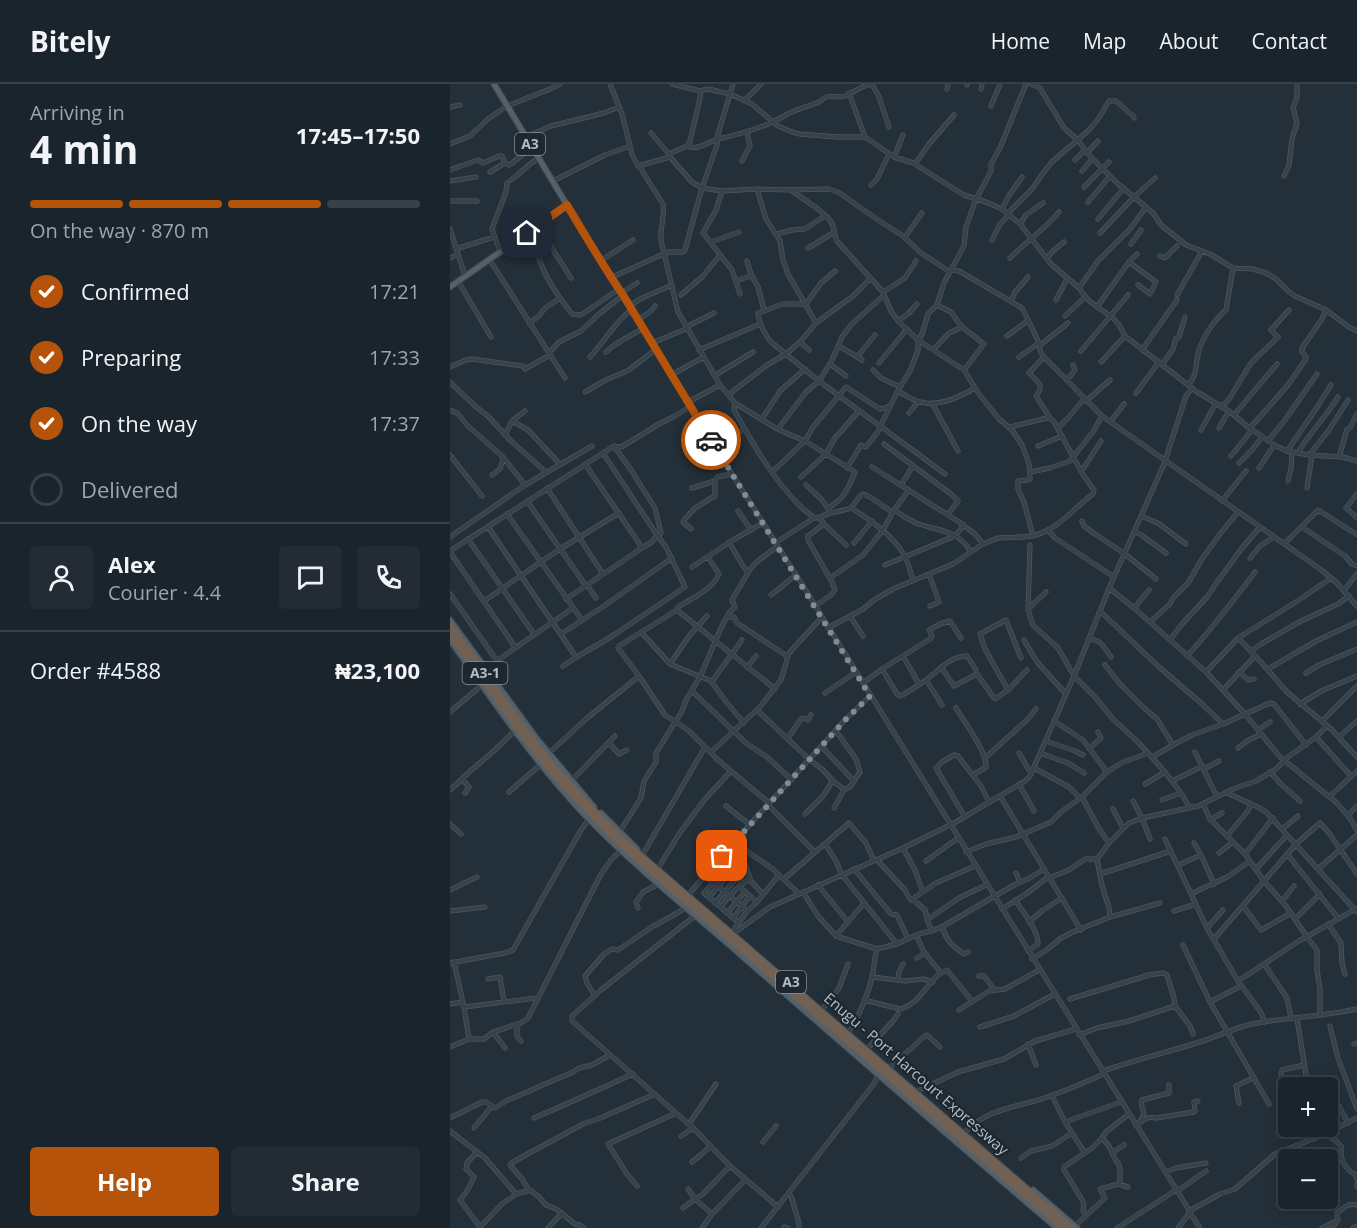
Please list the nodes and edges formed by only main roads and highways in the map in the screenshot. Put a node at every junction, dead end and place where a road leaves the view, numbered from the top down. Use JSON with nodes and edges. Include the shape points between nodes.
{"nodes":[{"id":1,"x":494,"y":84,"type":"edge"},
{"id":2,"x":450,"y":287,"type":"edge"},
{"id":3,"x":450,"y":620,"type":"edge"},
{"id":4,"x":451,"y":629,"type":"edge"},
{"id":5,"x":450,"y":640,"type":"edge"},
{"id":6,"x":517,"y":724,"type":"junction"},
{"id":7,"x":1074,"y":1227,"type":"edge"},
{"id":8,"x":1057,"y":1228,"type":"edge"},
{"id":9,"x":1063,"y":1228,"type":"edge"}],
"edges":[{"from":1,"to":2,"type":"main road","number":"A3","via":[[567,205]]},
{"from":3,"to":6,"type":"main road","name":"Enugu - Port Harcourt Expressway","number":"A3"},
{"from":4,"to":6,"type":"highway","name":"Enugu - Port Harcourt Expressway","number":"A3-1"},
{"from":5,"to":6,"type":"main road","name":"Enugu - Port Harcourt Expressway","number":"A3","via":[[482,685]]},
{"from":6,"to":7,"type":"main road","name":"Enugu - Port Harcourt Expressway","number":"A3","via":[[643,854]]},
{"from":6,"to":7,"type":"highway","name":"Enugu - Port Harcourt Expressway","number":"A3","via":[[581,798],[638,854]]},
{"from":6,"to":8,"type":"main road","name":"Enugu - Port Harcourt Expressway","number":"A3","via":[[541,764],[621,850]]},
{"from":6,"to":9,"type":"highway","name":"Enugu - Port Harcourt Expressway","number":"A3","via":[[578,802],[636,859]]}]}
